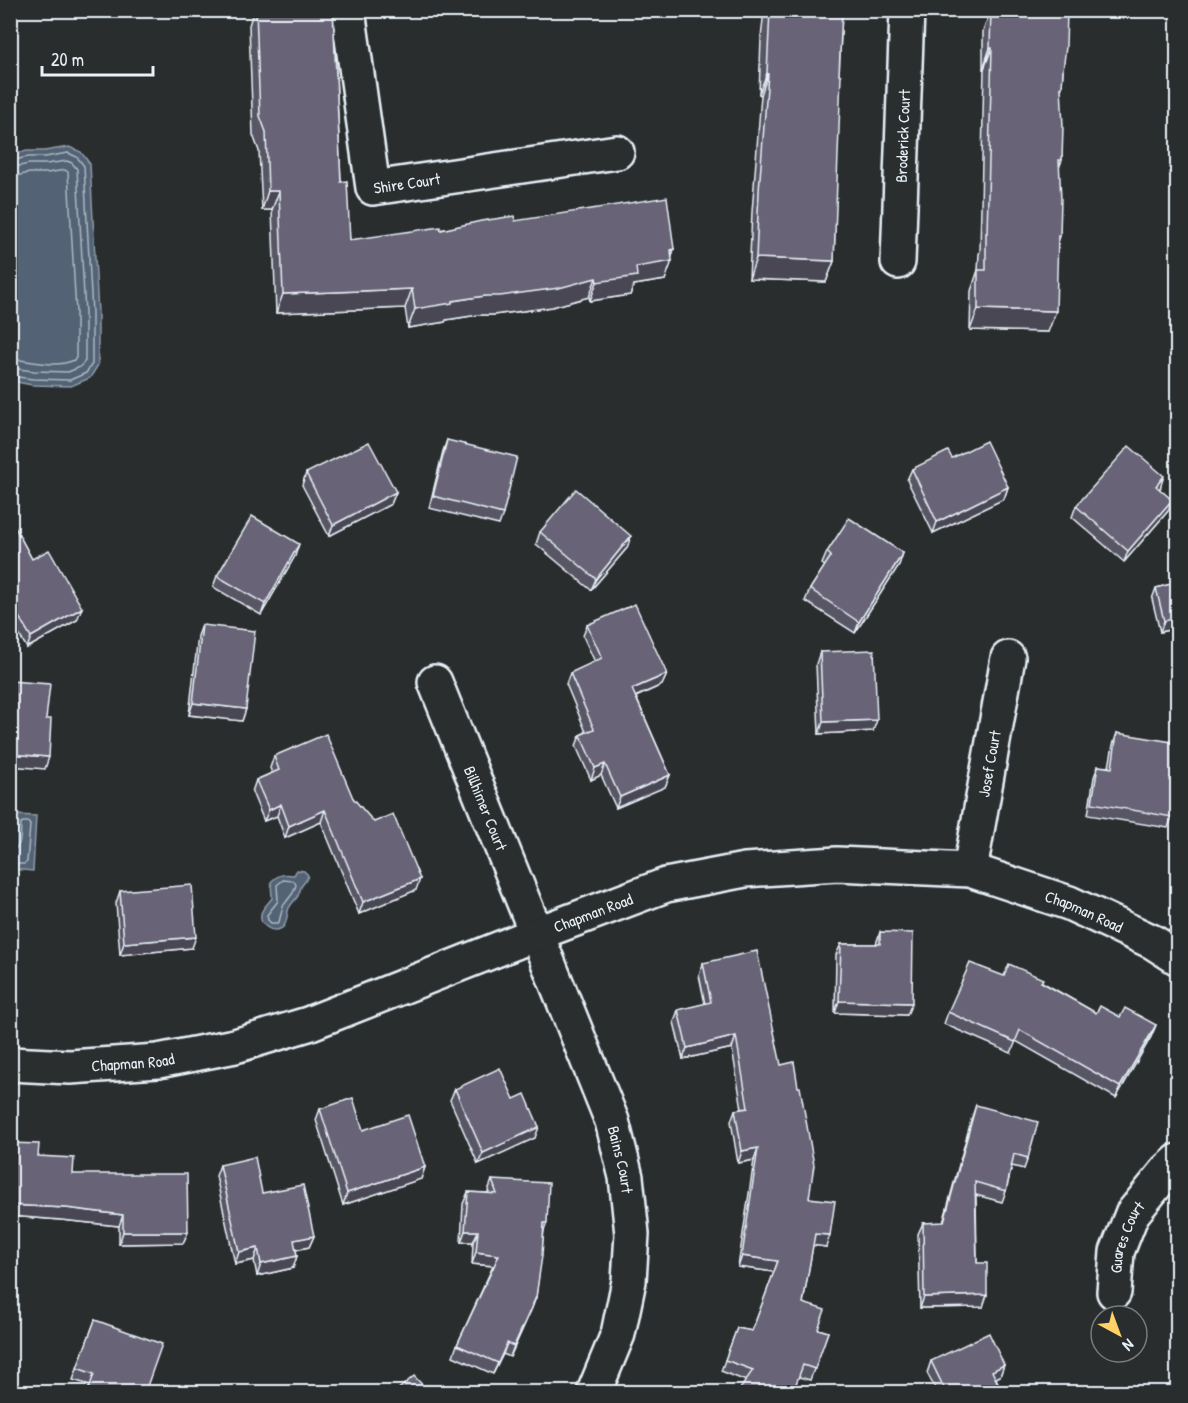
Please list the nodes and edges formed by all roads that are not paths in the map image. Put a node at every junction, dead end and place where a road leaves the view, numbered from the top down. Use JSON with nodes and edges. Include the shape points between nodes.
{"nodes":[{"id":1,"x":348,"y":10,"type":"edge"},
{"id":2,"x":907,"y":10,"type":"edge"},
{"id":3,"x":617,"y":152,"type":"dead end"},
{"id":4,"x":898,"y":262,"type":"dead end"},
{"id":5,"x":1008,"y":658,"type":"dead end"},
{"id":6,"x":435,"y":682,"type":"dead end"},
{"id":7,"x":970,"y":870,"type":"junction"},
{"id":8,"x":536,"y":934,"type":"junction"},
{"id":9,"x":1178,"y":958,"type":"edge"},
{"id":10,"x":10,"y":1064,"type":"edge"},
{"id":11,"x":1178,"y":1161,"type":"edge"},
{"id":12,"x":1114,"y":1292,"type":"dead end"},
{"id":13,"x":594,"y":1392,"type":"edge"}],
"edges":[{"from":1,"to":3,"type":"street","name":"Shire Court","via":[[374,188]]},
{"from":2,"to":4,"type":"street","name":"Broderick Court"},
{"from":5,"to":7,"type":"street","name":"Josef Court"},
{"from":6,"to":8,"type":"street","name":"Billhimer Court"},
{"from":7,"to":8,"type":"street","name":"Chapman Road","via":[[837,864],[745,870],[666,885]]},
{"from":7,"to":9,"type":"street","name":"Chapman Road","via":[[1069,903],[1153,942]]},
{"from":8,"to":10,"type":"street","name":"Chapman Road","via":[[308,1024],[236,1046],[147,1062],[70,1067]]},
{"from":8,"to":13,"type":"street","name":"Bains Court","via":[[612,1120],[626,1177],[632,1234],[629,1281],[618,1334]]},
{"from":11,"to":12,"type":"street","name":"Guares Court","via":[[1132,1214],[1117,1252]]}]}
